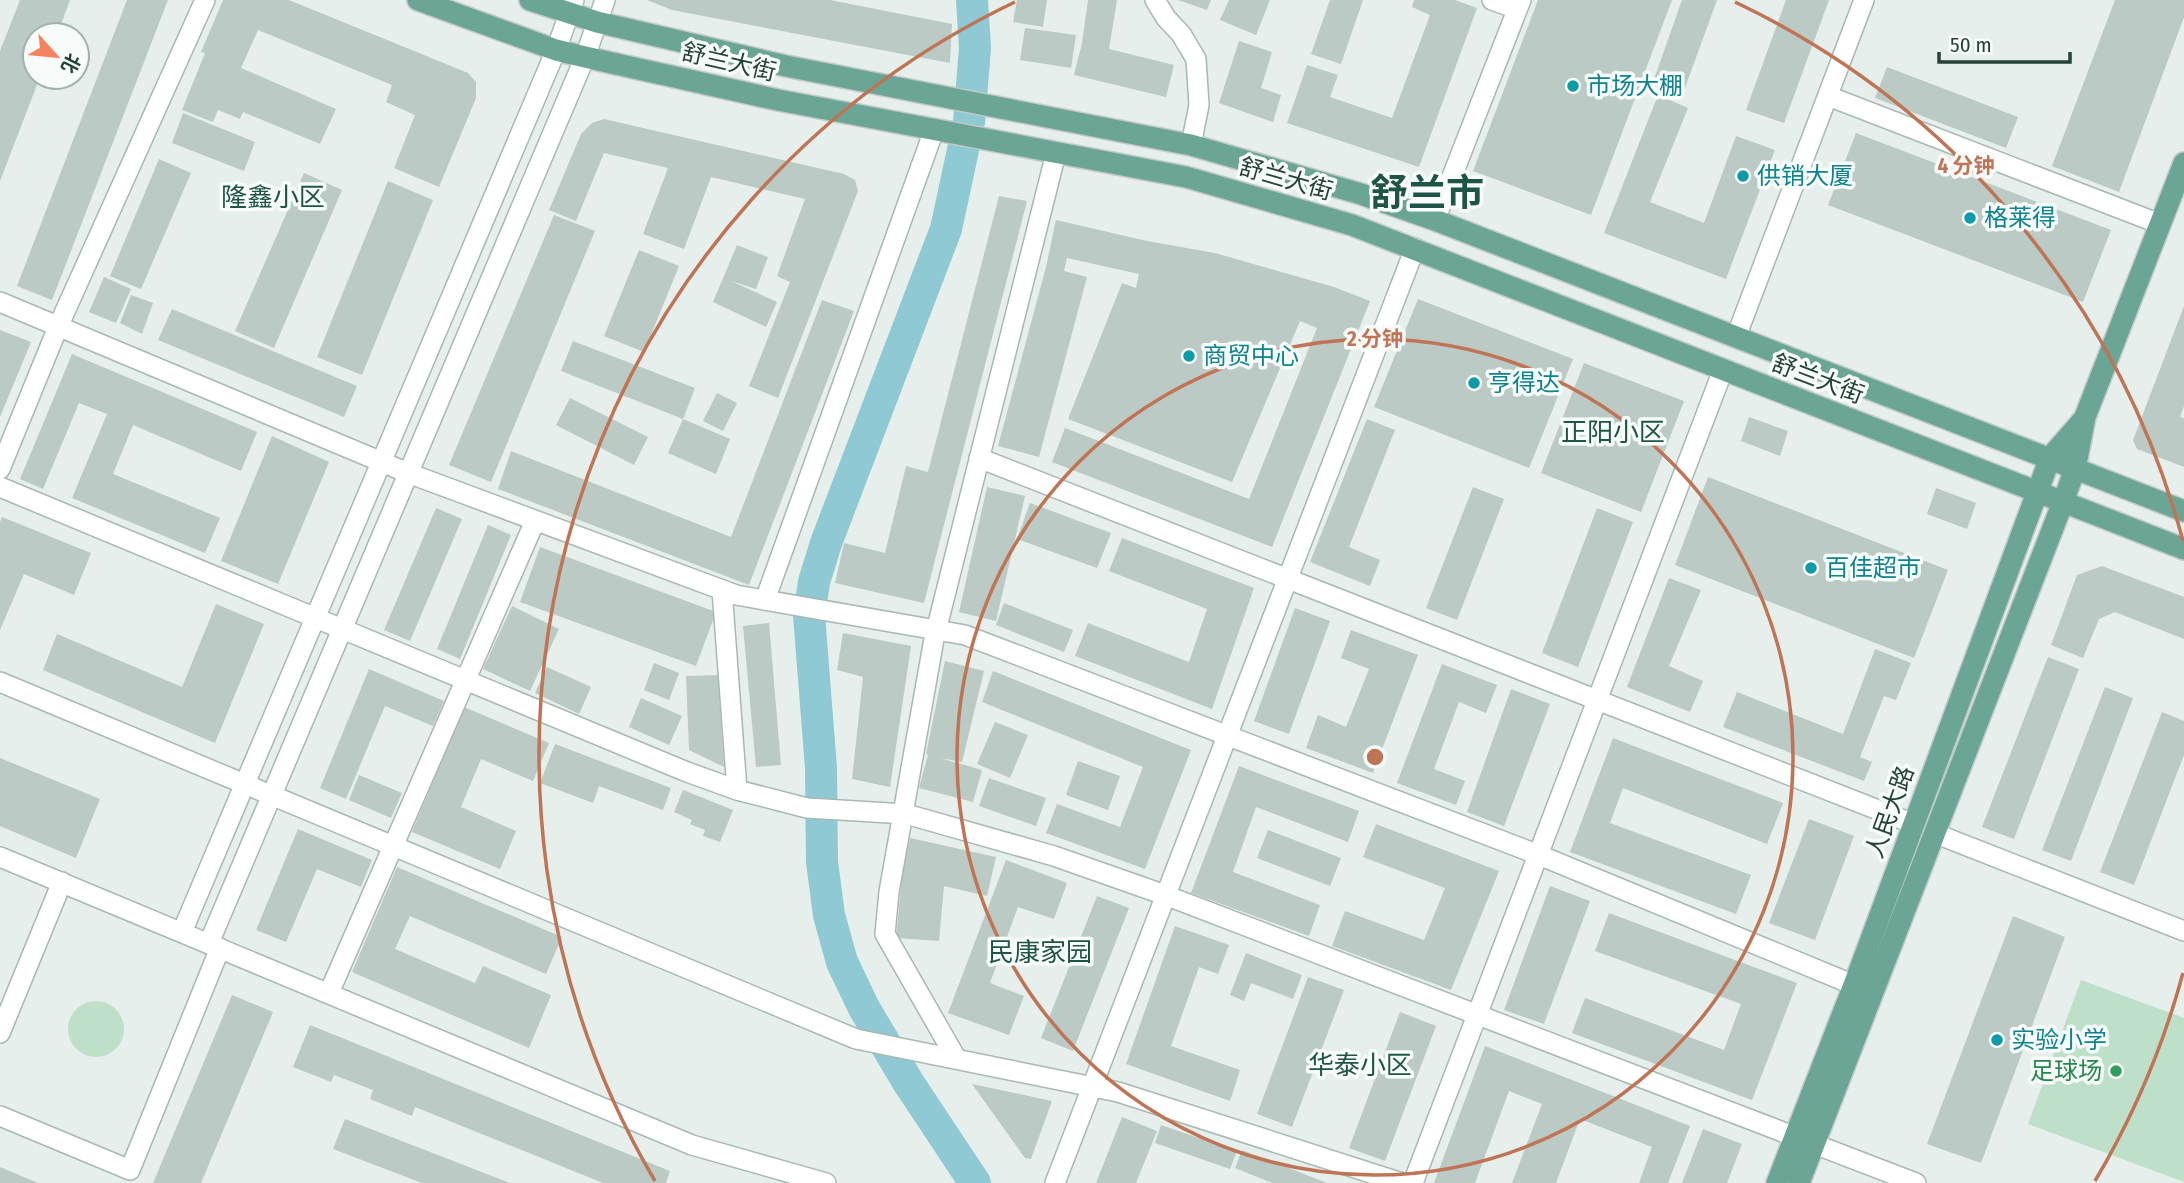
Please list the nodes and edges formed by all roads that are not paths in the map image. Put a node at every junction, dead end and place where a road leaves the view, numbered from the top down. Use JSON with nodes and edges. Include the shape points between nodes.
{"nodes":[{"id":1,"x":205,"y":0,"type":"edge"},
{"id":2,"x":418,"y":0,"type":"edge"},
{"id":3,"x":530,"y":0,"type":"edge"},
{"id":4,"x":606,"y":0,"type":"edge"},
{"id":5,"x":1155,"y":0,"type":"edge"},
{"id":6,"x":1492,"y":0,"type":"edge"},
{"id":7,"x":1864,"y":0,"type":"edge"},
{"id":8,"x":1519,"y":5,"type":"edge"},
{"id":9,"x":571,"y":7,"type":"edge"},
{"id":10,"x":597,"y":22,"type":"junction"},
{"id":11,"x":556,"y":50,"type":"junction"},
{"id":12,"x":585,"y":57,"type":"junction"},
{"id":13,"x":1828,"y":96,"type":"junction"},
{"id":14,"x":935,"y":130,"type":"junction"},
{"id":15,"x":1191,"y":145,"type":"junction"},
{"id":16,"x":1056,"y":153,"type":"junction"},
{"id":17,"x":2182,"y":175,"type":"edge"},
{"id":18,"x":1436,"y":220,"type":"junction"},
{"id":19,"x":2160,"y":224,"type":"junction"},
{"id":20,"x":1415,"y":248,"type":"junction"},
{"id":21,"x":0,"y":302,"type":"edge"},
{"id":22,"x":58,"y":327,"type":"junction"},
{"id":23,"x":1736,"y":337,"type":"junction"},
{"id":24,"x":1723,"y":370,"type":"junction"},
{"id":25,"x":2085,"y":417,"type":"junction"},
{"id":26,"x":979,"y":458,"type":"junction"},
{"id":27,"x":2050,"y":458,"type":"junction"},
{"id":28,"x":381,"y":462,"type":"junction"},
{"id":29,"x":0,"y":469,"type":"edge"},
{"id":30,"x":2075,"y":469,"type":"junction"},
{"id":31,"x":408,"y":473,"type":"junction"},
{"id":32,"x":0,"y":487,"type":"edge"},
{"id":33,"x":2038,"y":493,"type":"junction"},
{"id":34,"x":2063,"y":502,"type":"junction"},
{"id":35,"x":2184,"y":512,"type":"edge"},
{"id":36,"x":535,"y":521,"type":"junction"},
{"id":37,"x":2184,"y":549,"type":"edge"},
{"id":38,"x":1287,"y":579,"type":"junction"},
{"id":39,"x":722,"y":590,"type":"junction"},
{"id":40,"x":769,"y":601,"type":"junction"},
{"id":41,"x":314,"y":619,"type":"junction"},
{"id":42,"x":936,"y":630,"type":"junction"},
{"id":43,"x":342,"y":631,"type":"junction"},
{"id":44,"x":465,"y":681,"type":"junction"},
{"id":45,"x":0,"y":682,"type":"edge"},
{"id":46,"x":1597,"y":700,"type":"junction"},
{"id":47,"x":1227,"y":735,"type":"junction"},
{"id":48,"x":245,"y":783,"type":"junction"},
{"id":49,"x":737,"y":790,"type":"junction"},
{"id":50,"x":272,"y":794,"type":"junction"},
{"id":51,"x":904,"y":814,"type":"junction"},
{"id":52,"x":1913,"y":824,"type":"junction"},
{"id":53,"x":1934,"y":833,"type":"junction"},
{"id":54,"x":394,"y":846,"type":"junction"},
{"id":55,"x":1539,"y":855,"type":"junction"},
{"id":56,"x":0,"y":857,"type":"edge"},
{"id":57,"x":62,"y":882,"type":"junction"},
{"id":58,"x":1165,"y":895,"type":"junction"},
{"id":59,"x":2184,"y":931,"type":"edge"},
{"id":60,"x":182,"y":932,"type":"junction"},
{"id":61,"x":215,"y":945,"type":"junction"},
{"id":62,"x":1854,"y":985,"type":"junction"},
{"id":63,"x":329,"y":993,"type":"junction"},
{"id":64,"x":1478,"y":1014,"type":"junction"},
{"id":65,"x":0,"y":1033,"type":"edge"},
{"id":66,"x":953,"y":1057,"type":"junction"},
{"id":67,"x":1091,"y":1087,"type":"junction"},
{"id":68,"x":0,"y":1116,"type":"edge"},
{"id":69,"x":1805,"y":1139,"type":"junction"},
{"id":70,"x":826,"y":1183,"type":"edge"},
{"id":71,"x":1055,"y":1183,"type":"edge"},
{"id":72,"x":1402,"y":1183,"type":"edge"},
{"id":73,"x":1413,"y":1183,"type":"edge"},
{"id":74,"x":1777,"y":1183,"type":"edge"},
{"id":75,"x":1799,"y":1183,"type":"edge"},
{"id":76,"x":1916,"y":1183,"type":"edge"}],
"edges":[{"from":1,"to":22,"type":"street"},
{"from":2,"to":11,"type":"main road","name":"舒兰大街"},
{"from":3,"to":9,"type":"main road","name":"舒兰大街"},
{"from":4,"to":10,"type":"street"},
{"from":5,"to":15,"type":"street","via":[[1196,59],[1199,106]]},
{"from":6,"to":8,"type":"street"},
{"from":7,"to":13,"type":"street"},
{"from":8,"to":18,"type":"street"},
{"from":9,"to":10,"type":"main road","name":"舒兰大街"},
{"from":9,"to":11,"type":"street"},
{"from":10,"to":12,"type":"street"},
{"from":10,"to":15,"type":"main road","name":"舒兰大街","via":[[786,66]]},
{"from":11,"to":12,"type":"main road","name":"舒兰大街"},
{"from":11,"to":28,"type":"street"},
{"from":12,"to":14,"type":"main road","name":"舒兰大街"},
{"from":12,"to":31,"type":"street"},
{"from":13,"to":19,"type":"street"},
{"from":13,"to":23,"type":"street"},
{"from":14,"to":16,"type":"main road","name":"舒兰大街"},
{"from":14,"to":40,"type":"street"},
{"from":15,"to":18,"type":"main road","name":"舒兰大街"},
{"from":16,"to":20,"type":"main road","name":"舒兰大街","via":[[1186,177]]},
{"from":16,"to":26,"type":"street"},
{"from":17,"to":19,"type":"main road"},
{"from":18,"to":23,"type":"main road","name":"舒兰大街"},
{"from":19,"to":25,"type":"main road"},
{"from":20,"to":24,"type":"main road","name":"舒兰大街"},
{"from":20,"to":38,"type":"street"},
{"from":21,"to":22,"type":"street"},
{"from":22,"to":28,"type":"street"},
{"from":22,"to":29,"type":"street"},
{"from":23,"to":27,"type":"main road","name":"舒兰大街"},
{"from":24,"to":33,"type":"main road","name":"舒兰大街"},
{"from":24,"to":46,"type":"street"},
{"from":25,"to":27,"type":"main road"},
{"from":25,"to":30,"type":"main road","name":"人民大路"},
{"from":26,"to":38,"type":"street"},
{"from":26,"to":42,"type":"street"},
{"from":27,"to":30,"type":"main road","name":"舒兰大街"},
{"from":27,"to":33,"type":"main road","name":"人民大路"},
{"from":28,"to":31,"type":"street"},
{"from":28,"to":41,"type":"street"},
{"from":30,"to":34,"type":"main road","name":"人民大路"},
{"from":30,"to":35,"type":"main road","name":"舒兰大街"},
{"from":31,"to":36,"type":"street"},
{"from":31,"to":43,"type":"street"},
{"from":32,"to":41,"type":"street"},
{"from":33,"to":34,"type":"main road","name":"舒兰大街"},
{"from":33,"to":52,"type":"main road","name":"人民大路"},
{"from":34,"to":37,"type":"main road","name":"舒兰大街"},
{"from":34,"to":53,"type":"main road","name":"人民大路"},
{"from":36,"to":39,"type":"street"},
{"from":36,"to":44,"type":"street"},
{"from":38,"to":46,"type":"street"},
{"from":38,"to":47,"type":"street"},
{"from":39,"to":40,"type":"street"},
{"from":39,"to":49,"type":"street"},
{"from":40,"to":42,"type":"street"},
{"from":41,"to":43,"type":"street"},
{"from":41,"to":48,"type":"street"},
{"from":42,"to":47,"type":"street","via":[[965,635]]},
{"from":42,"to":51,"type":"street"},
{"from":43,"to":44,"type":"street"},
{"from":43,"to":50,"type":"street"},
{"from":44,"to":49,"type":"street"},
{"from":44,"to":54,"type":"street"},
{"from":45,"to":48,"type":"street"},
{"from":46,"to":52,"type":"street"},
{"from":46,"to":55,"type":"street"},
{"from":47,"to":55,"type":"street"},
{"from":47,"to":58,"type":"street"},
{"from":48,"to":50,"type":"street"},
{"from":48,"to":60,"type":"street"},
{"from":49,"to":51,"type":"street","via":[[807,808]]},
{"from":50,"to":54,"type":"street"},
{"from":50,"to":61,"type":"street"},
{"from":51,"to":58,"type":"street","via":[[1054,856]]},
{"from":51,"to":66,"type":"street","via":[[885,934]]},
{"from":52,"to":62,"type":"main road","name":"人民大路"},
{"from":53,"to":59,"type":"street"},
{"from":53,"to":69,"type":"main road","name":"人民大路"},
{"from":54,"to":63,"type":"street"},
{"from":54,"to":66,"type":"street","via":[[856,1039]]},
{"from":55,"to":62,"type":"street"},
{"from":55,"to":64,"type":"street"},
{"from":56,"to":57,"type":"street"},
{"from":57,"to":60,"type":"street"},
{"from":57,"to":65,"type":"street"},
{"from":58,"to":64,"type":"street"},
{"from":58,"to":67,"type":"street"},
{"from":60,"to":61,"type":"street"},
{"from":61,"to":63,"type":"street"},
{"from":61,"to":68,"type":"street","via":[[130,1170]]},
{"from":62,"to":69,"type":"main road","name":"人民大路"},
{"from":63,"to":70,"type":"street","via":[[692,1145]]},
{"from":64,"to":69,"type":"street"},
{"from":64,"to":73,"type":"street"},
{"from":66,"to":67,"type":"street"},
{"from":67,"to":71,"type":"street"},
{"from":67,"to":72,"type":"street"},
{"from":69,"to":74,"type":"main road","name":"人民大路"},
{"from":69,"to":75,"type":"main road","name":"人民大路"},
{"from":69,"to":76,"type":"street"}]}
